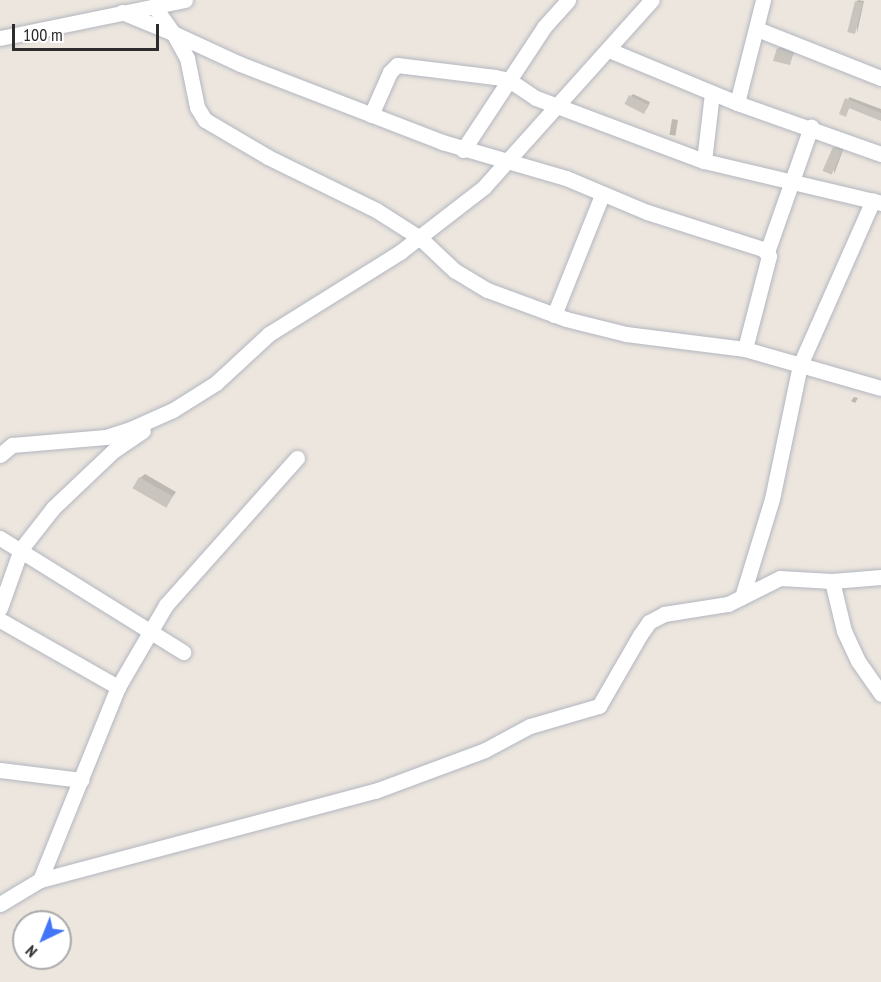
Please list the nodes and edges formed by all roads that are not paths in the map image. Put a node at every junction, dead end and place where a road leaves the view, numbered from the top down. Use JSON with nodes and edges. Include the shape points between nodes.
{"nodes":[{"id":1,"x":185,"y":0,"type":"edge"},
{"id":2,"x":568,"y":0,"type":"edge"},
{"id":3,"x":652,"y":0,"type":"edge"},
{"id":4,"x":763,"y":0,"type":"edge"},
{"id":5,"x":154,"y":6,"type":"junction"},
{"id":6,"x":122,"y":12,"type":"junction"},
{"id":7,"x":757,"y":28,"type":"junction"},
{"id":8,"x":173,"y":33,"type":"junction"},
{"id":9,"x":0,"y":38,"type":"edge"},
{"id":10,"x":609,"y":50,"type":"junction"},
{"id":11,"x":881,"y":78,"type":"edge"},
{"id":12,"x":509,"y":80,"type":"junction"},
{"id":13,"x":712,"y":93,"type":"junction"},
{"id":14,"x":737,"y":103,"type":"junction"},
{"id":15,"x":557,"y":106,"type":"junction"},
{"id":16,"x":371,"y":115,"type":"junction"},
{"id":17,"x":811,"y":127,"type":"junction"},
{"id":18,"x":463,"y":150,"type":"junction"},
{"id":19,"x":881,"y":154,"type":"edge"},
{"id":20,"x":704,"y":160,"type":"junction"},
{"id":21,"x":509,"y":163,"type":"junction"},
{"id":22,"x":791,"y":180,"type":"junction"},
{"id":23,"x":602,"y":195,"type":"junction"},
{"id":24,"x":877,"y":202,"type":"edge"},
{"id":25,"x":420,"y":238,"type":"junction"},
{"id":26,"x":767,"y":252,"type":"junction"},
{"id":27,"x":554,"y":315,"type":"junction"},
{"id":28,"x":745,"y":349,"type":"junction"},
{"id":29,"x":800,"y":365,"type":"junction"},
{"id":30,"x":881,"y":388,"type":"edge"},
{"id":31,"x":173,"y":410,"type":"junction"},
{"id":32,"x":0,"y":455,"type":"edge"},
{"id":33,"x":297,"y":458,"type":"dead end"},
{"id":34,"x":0,"y":538,"type":"edge"},
{"id":35,"x":21,"y":549,"type":"junction"},
{"id":36,"x":881,"y":577,"type":"edge"},
{"id":37,"x":832,"y":581,"type":"junction"},
{"id":38,"x":742,"y":597,"type":"junction"},
{"id":39,"x":0,"y":608,"type":"edge"},
{"id":40,"x":0,"y":620,"type":"edge"},
{"id":41,"x":150,"y":631,"type":"junction"},
{"id":42,"x":183,"y":652,"type":"dead end"},
{"id":43,"x":118,"y":687,"type":"junction"},
{"id":44,"x":881,"y":694,"type":"edge"},
{"id":45,"x":0,"y":770,"type":"edge"},
{"id":46,"x":81,"y":780,"type":"junction"},
{"id":47,"x":40,"y":880,"type":"junction"},
{"id":48,"x":0,"y":904,"type":"edge"}],
"edges":[{"from":1,"to":5,"type":"street"},
{"from":2,"to":12,"type":"street","via":[[544,27]]},
{"from":3,"to":10,"type":"street"},
{"from":4,"to":7,"type":"street"},
{"from":5,"to":6,"type":"street"},
{"from":5,"to":8,"type":"street"},
{"from":6,"to":8,"type":"street"},
{"from":6,"to":9,"type":"street"},
{"from":7,"to":11,"type":"street"},
{"from":7,"to":14,"type":"street"},
{"from":8,"to":16,"type":"street"},
{"from":8,"to":25,"type":"street","via":[[193,73],[197,107],[205,120]]},
{"from":10,"to":13,"type":"street"},
{"from":10,"to":15,"type":"street"},
{"from":12,"to":15,"type":"street"},
{"from":12,"to":16,"type":"street","via":[[397,64]]},
{"from":12,"to":18,"type":"street"},
{"from":13,"to":14,"type":"street"},
{"from":13,"to":20,"type":"street"},
{"from":14,"to":17,"type":"street"},
{"from":15,"to":20,"type":"street"},
{"from":15,"to":21,"type":"street"},
{"from":16,"to":18,"type":"street"},
{"from":17,"to":19,"type":"street"},
{"from":17,"to":22,"type":"street"},
{"from":18,"to":21,"type":"street"},
{"from":20,"to":22,"type":"street"},
{"from":21,"to":23,"type":"street","via":[[566,178]]},
{"from":21,"to":25,"type":"street"},
{"from":22,"to":24,"type":"street"},
{"from":22,"to":26,"type":"street"},
{"from":23,"to":26,"type":"street"},
{"from":23,"to":27,"type":"street"},
{"from":24,"to":29,"type":"street"},
{"from":25,"to":27,"type":"street","via":[[455,271],[487,290]]},
{"from":25,"to":31,"type":"street","via":[[269,334],[216,383]]},
{"from":26,"to":28,"type":"street"},
{"from":27,"to":28,"type":"street","via":[[637,336]]},
{"from":28,"to":29,"type":"street"},
{"from":29,"to":30,"type":"street"},
{"from":29,"to":38,"type":"street","via":[[772,499]]},
{"from":31,"to":32,"type":"street","via":[[106,437],[12,445]]},
{"from":31,"to":35,"type":"street","via":[[96,467],[53,508]]},
{"from":33,"to":41,"type":"street","via":[[171,597]]},
{"from":34,"to":35,"type":"street"},
{"from":35,"to":39,"type":"street"},
{"from":35,"to":41,"type":"street"},
{"from":36,"to":37,"type":"street"},
{"from":37,"to":38,"type":"street","via":[[780,578]]},
{"from":37,"to":44,"type":"street","via":[[844,631]]},
{"from":38,"to":47,"type":"street","via":[[728,604],[664,614],[649,622],[599,706],[530,726],[485,750],[375,791]]},
{"from":40,"to":43,"type":"street"},
{"from":41,"to":42,"type":"street"},
{"from":41,"to":43,"type":"street"},
{"from":43,"to":46,"type":"street"},
{"from":45,"to":46,"type":"street"},
{"from":46,"to":47,"type":"street"},
{"from":47,"to":48,"type":"street"}]}
